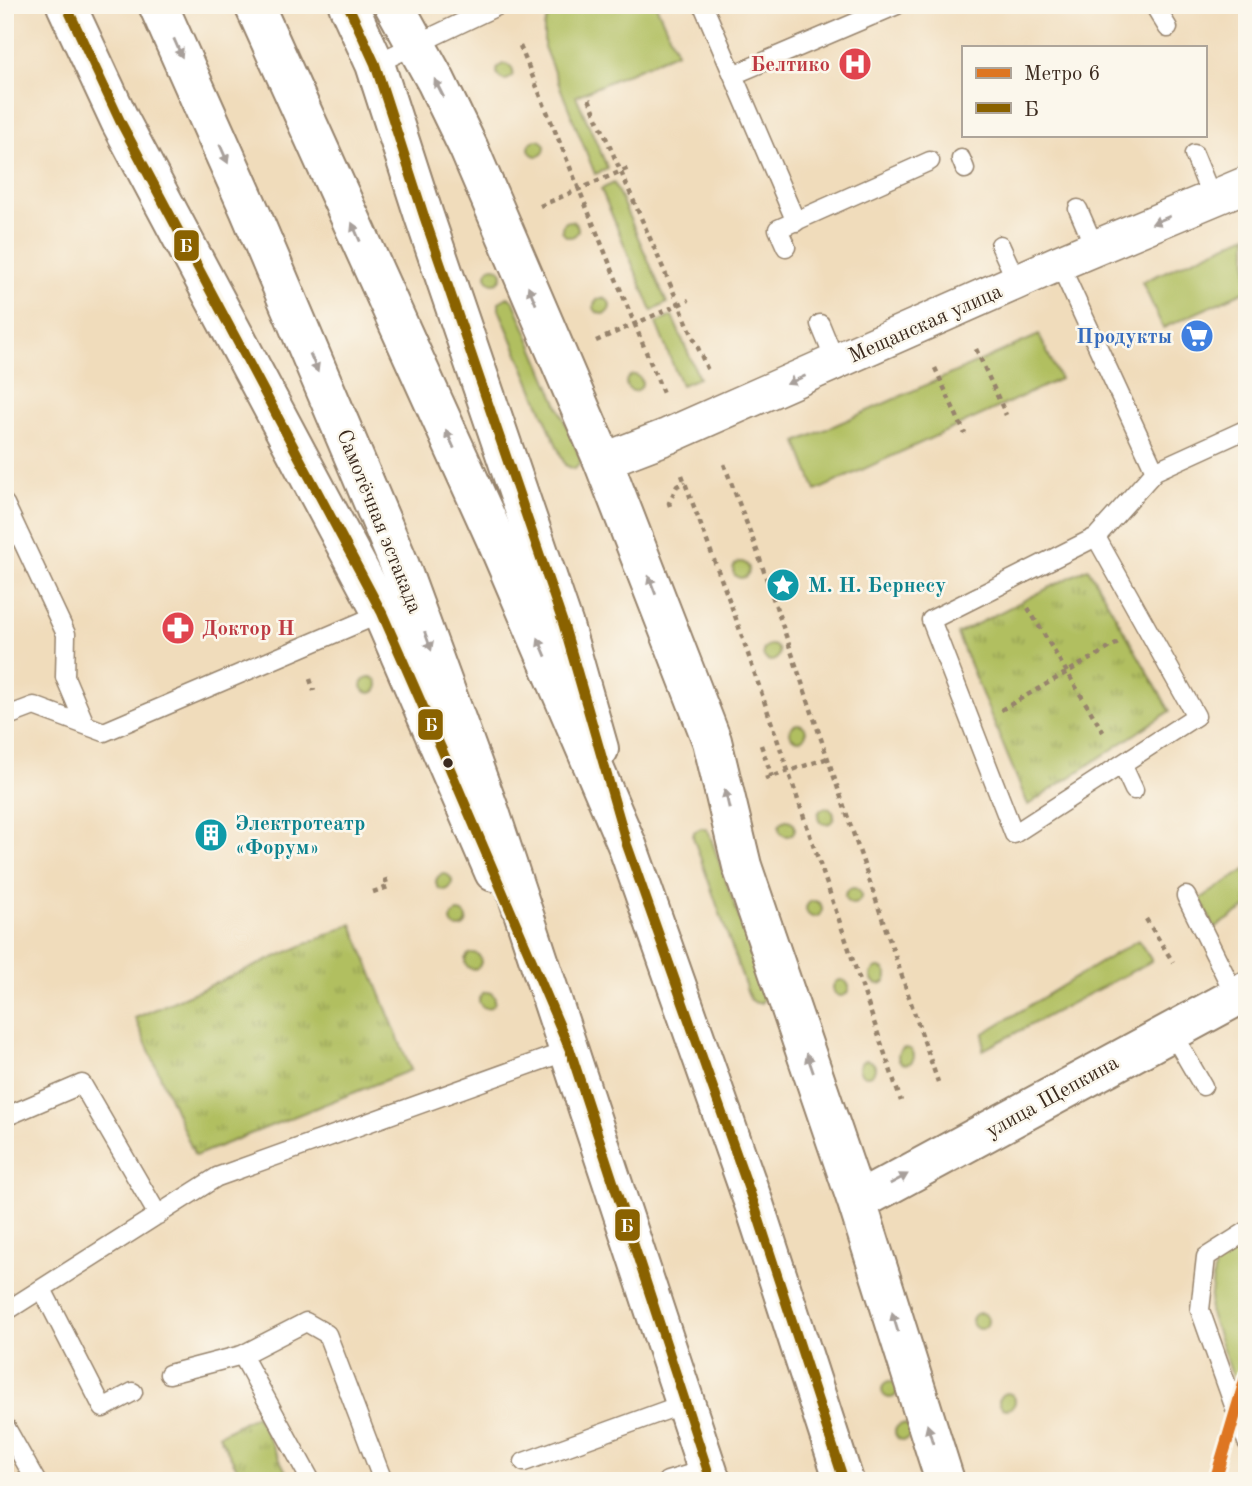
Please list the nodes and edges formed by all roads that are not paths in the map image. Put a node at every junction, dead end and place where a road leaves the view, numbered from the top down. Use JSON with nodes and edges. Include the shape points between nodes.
{"nodes":[{"id":1,"x":66,"y":5,"type":"edge"},
{"id":2,"x":158,"y":5,"type":"edge"},
{"id":3,"x":254,"y":5,"type":"edge"},
{"id":4,"x":348,"y":5,"type":"edge"},
{"id":5,"x":394,"y":5,"type":"edge"},
{"id":6,"x":499,"y":5,"type":"edge"},
{"id":7,"x":703,"y":5,"type":"edge"},
{"id":8,"x":897,"y":5,"type":"edge"},
{"id":9,"x":1154,"y":5,"type":"edge"},
{"id":10,"x":1168,"y":28,"type":"dead end"},
{"id":11,"x":415,"y":44,"type":"junction"},
{"id":12,"x":375,"y":64,"type":"junction"},
{"id":13,"x":733,"y":75,"type":"junction"},
{"id":14,"x":1194,"y":154,"type":"dead end"},
{"id":15,"x":929,"y":161,"type":"dead end"},
{"id":16,"x":1247,"y":184,"type":"edge"},
{"id":17,"x":1212,"y":198,"type":"junction"},
{"id":18,"x":1078,"y":209,"type":"dead end"},
{"id":19,"x":796,"y":222,"type":"junction"},
{"id":20,"x":1000,"y":245,"type":"dead end"},
{"id":21,"x":786,"y":247,"type":"dead end"},
{"id":22,"x":1096,"y":248,"type":"junction"},
{"id":23,"x":1059,"y":263,"type":"junction"},
{"id":24,"x":1017,"y":282,"type":"junction"},
{"id":25,"x":820,"y":324,"type":"dead end"},
{"id":26,"x":836,"y":363,"type":"junction"},
{"id":27,"x":1247,"y":429,"type":"edge"},
{"id":28,"x":603,"y":461,"type":"junction"},
{"id":29,"x":1155,"y":471,"type":"junction"},
{"id":30,"x":5,"y":504,"type":"edge"},
{"id":31,"x":1096,"y":537,"type":"junction"},
{"id":32,"x":382,"y":612,"type":"junction"},
{"id":33,"x":5,"y":717,"type":"edge"},
{"id":34,"x":85,"y":724,"type":"junction"},
{"id":35,"x":1123,"y":765,"type":"junction"},
{"id":36,"x":1134,"y":790,"type":"dead end"},
{"id":37,"x":627,"y":845,"type":"junction"},
{"id":38,"x":1186,"y":896,"type":"dead end"},
{"id":39,"x":1241,"y":994,"type":"edge"},
{"id":40,"x":1171,"y":1031,"type":"junction"},
{"id":41,"x":570,"y":1050,"type":"junction"},
{"id":42,"x":1203,"y":1086,"type":"dead end"},
{"id":43,"x":5,"y":1116,"type":"edge"},
{"id":44,"x":858,"y":1202,"type":"junction"},
{"id":45,"x":158,"y":1215,"type":"junction"},
{"id":46,"x":1247,"y":1231,"type":"edge"},
{"id":47,"x":42,"y":1289,"type":"junction"},
{"id":48,"x":5,"y":1312,"type":"edge"},
{"id":49,"x":242,"y":1355,"type":"junction"},
{"id":50,"x":169,"y":1374,"type":"dead end"},
{"id":51,"x":133,"y":1392,"type":"dead end"},
{"id":52,"x":686,"y":1403,"type":"junction"},
{"id":53,"x":5,"y":1426,"type":"edge"},
{"id":54,"x":1247,"y":1442,"type":"edge"},
{"id":55,"x":524,"y":1461,"type":"dead end"},
{"id":56,"x":709,"y":1475,"type":"edge"},
{"id":57,"x":36,"y":1481,"type":"edge"},
{"id":58,"x":311,"y":1481,"type":"edge"},
{"id":59,"x":383,"y":1481,"type":"edge"},
{"id":60,"x":667,"y":1481,"type":"edge"},
{"id":61,"x":844,"y":1481,"type":"edge"},
{"id":62,"x":945,"y":1481,"type":"edge"}],
"edges":[{"from":1,"to":32,"type":"main road","via":[[120,121]]},
{"from":2,"to":41,"type":"main road","name":"Самотёчная эстакада","one_way":true,"via":[[400,566]]},
{"from":37,"to":3,"type":"main road","one_way":true,"via":[[497,542]]},
{"from":4,"to":12,"type":"main road"},
{"from":5,"to":11,"type":"main road"},
{"from":6,"to":11,"type":"lane"},
{"from":7,"to":13,"type":"lane"},
{"from":8,"to":13,"type":"lane"},
{"from":9,"to":10,"type":"lane"},
{"from":11,"to":12,"type":"lane"},
{"from":28,"to":11,"type":"main road","one_way":true,"via":[[469,149]]},
{"from":12,"to":37,"type":"main road","via":[[564,626]]},
{"from":13,"to":19,"type":"lane"},
{"from":14,"to":17,"type":"lane"},
{"from":15,"to":19,"type":"lane"},
{"from":16,"to":17,"type":"street","name":"Мещанская улица"},
{"from":17,"to":22,"type":"street","name":"Мещанская улица","one_way":true},
{"from":18,"to":22,"type":"lane"},
{"from":19,"to":21,"type":"lane","via":[[778,229]]},
{"from":20,"to":24,"type":"lane"},
{"from":22,"to":23,"type":"street","name":"Мещанская улица"},
{"from":23,"to":24,"type":"street","name":"Мещанская улица"},
{"from":23,"to":29,"type":"lane"},
{"from":24,"to":26,"type":"street","name":"Мещанская улица"},
{"from":25,"to":26,"type":"lane"},
{"from":26,"to":28,"type":"street","name":"Мещанская улица","one_way":true},
{"from":27,"to":29,"type":"lane"},
{"from":44,"to":28,"type":"main road","one_way":true,"via":[[742,866],[712,741]]},
{"from":29,"to":31,"type":"lane"},
{"from":30,"to":34,"type":"lane","via":[[66,635],[65,677]]},
{"from":31,"to":35,"type":"lane","via":[[1196,716]]},
{"from":31,"to":35,"type":"lane","via":[[931,620],[1014,834]]},
{"from":32,"to":34,"type":"lane","via":[[104,732]]},
{"from":32,"to":41,"type":"main road"},
{"from":33,"to":34,"type":"lane","via":[[34,706]]},
{"from":35,"to":36,"type":"lane"},
{"from":37,"to":61,"type":"main road","via":[[754,1204]]},
{"from":38,"to":39,"type":"lane"},
{"from":39,"to":40,"type":"main road","name":"улица Щепкина"},
{"from":40,"to":42,"type":"lane"},
{"from":44,"to":40,"type":"main road","name":"улица Щепкина","one_way":true},
{"from":41,"to":45,"type":"lane","via":[[217,1177]]},
{"from":41,"to":52,"type":"main road"},
{"from":43,"to":45,"type":"lane","via":[[82,1084]]},
{"from":62,"to":44,"type":"main road","one_way":true},
{"from":45,"to":47,"type":"lane"},
{"from":46,"to":54,"type":"lane","via":[[1206,1257],[1200,1310]]},
{"from":47,"to":48,"type":"lane"},
{"from":47,"to":51,"type":"lane","via":[[103,1408]]},
{"from":49,"to":50,"type":"lane"},
{"from":49,"to":58,"type":"lane"},
{"from":49,"to":59,"type":"lane","via":[[306,1322],[327,1334]]},
{"from":52,"to":55,"type":"lane"},
{"from":52,"to":56,"type":"main road"},
{"from":53,"to":57,"type":"lane"},
{"from":56,"to":60,"type":"lane"}]}
